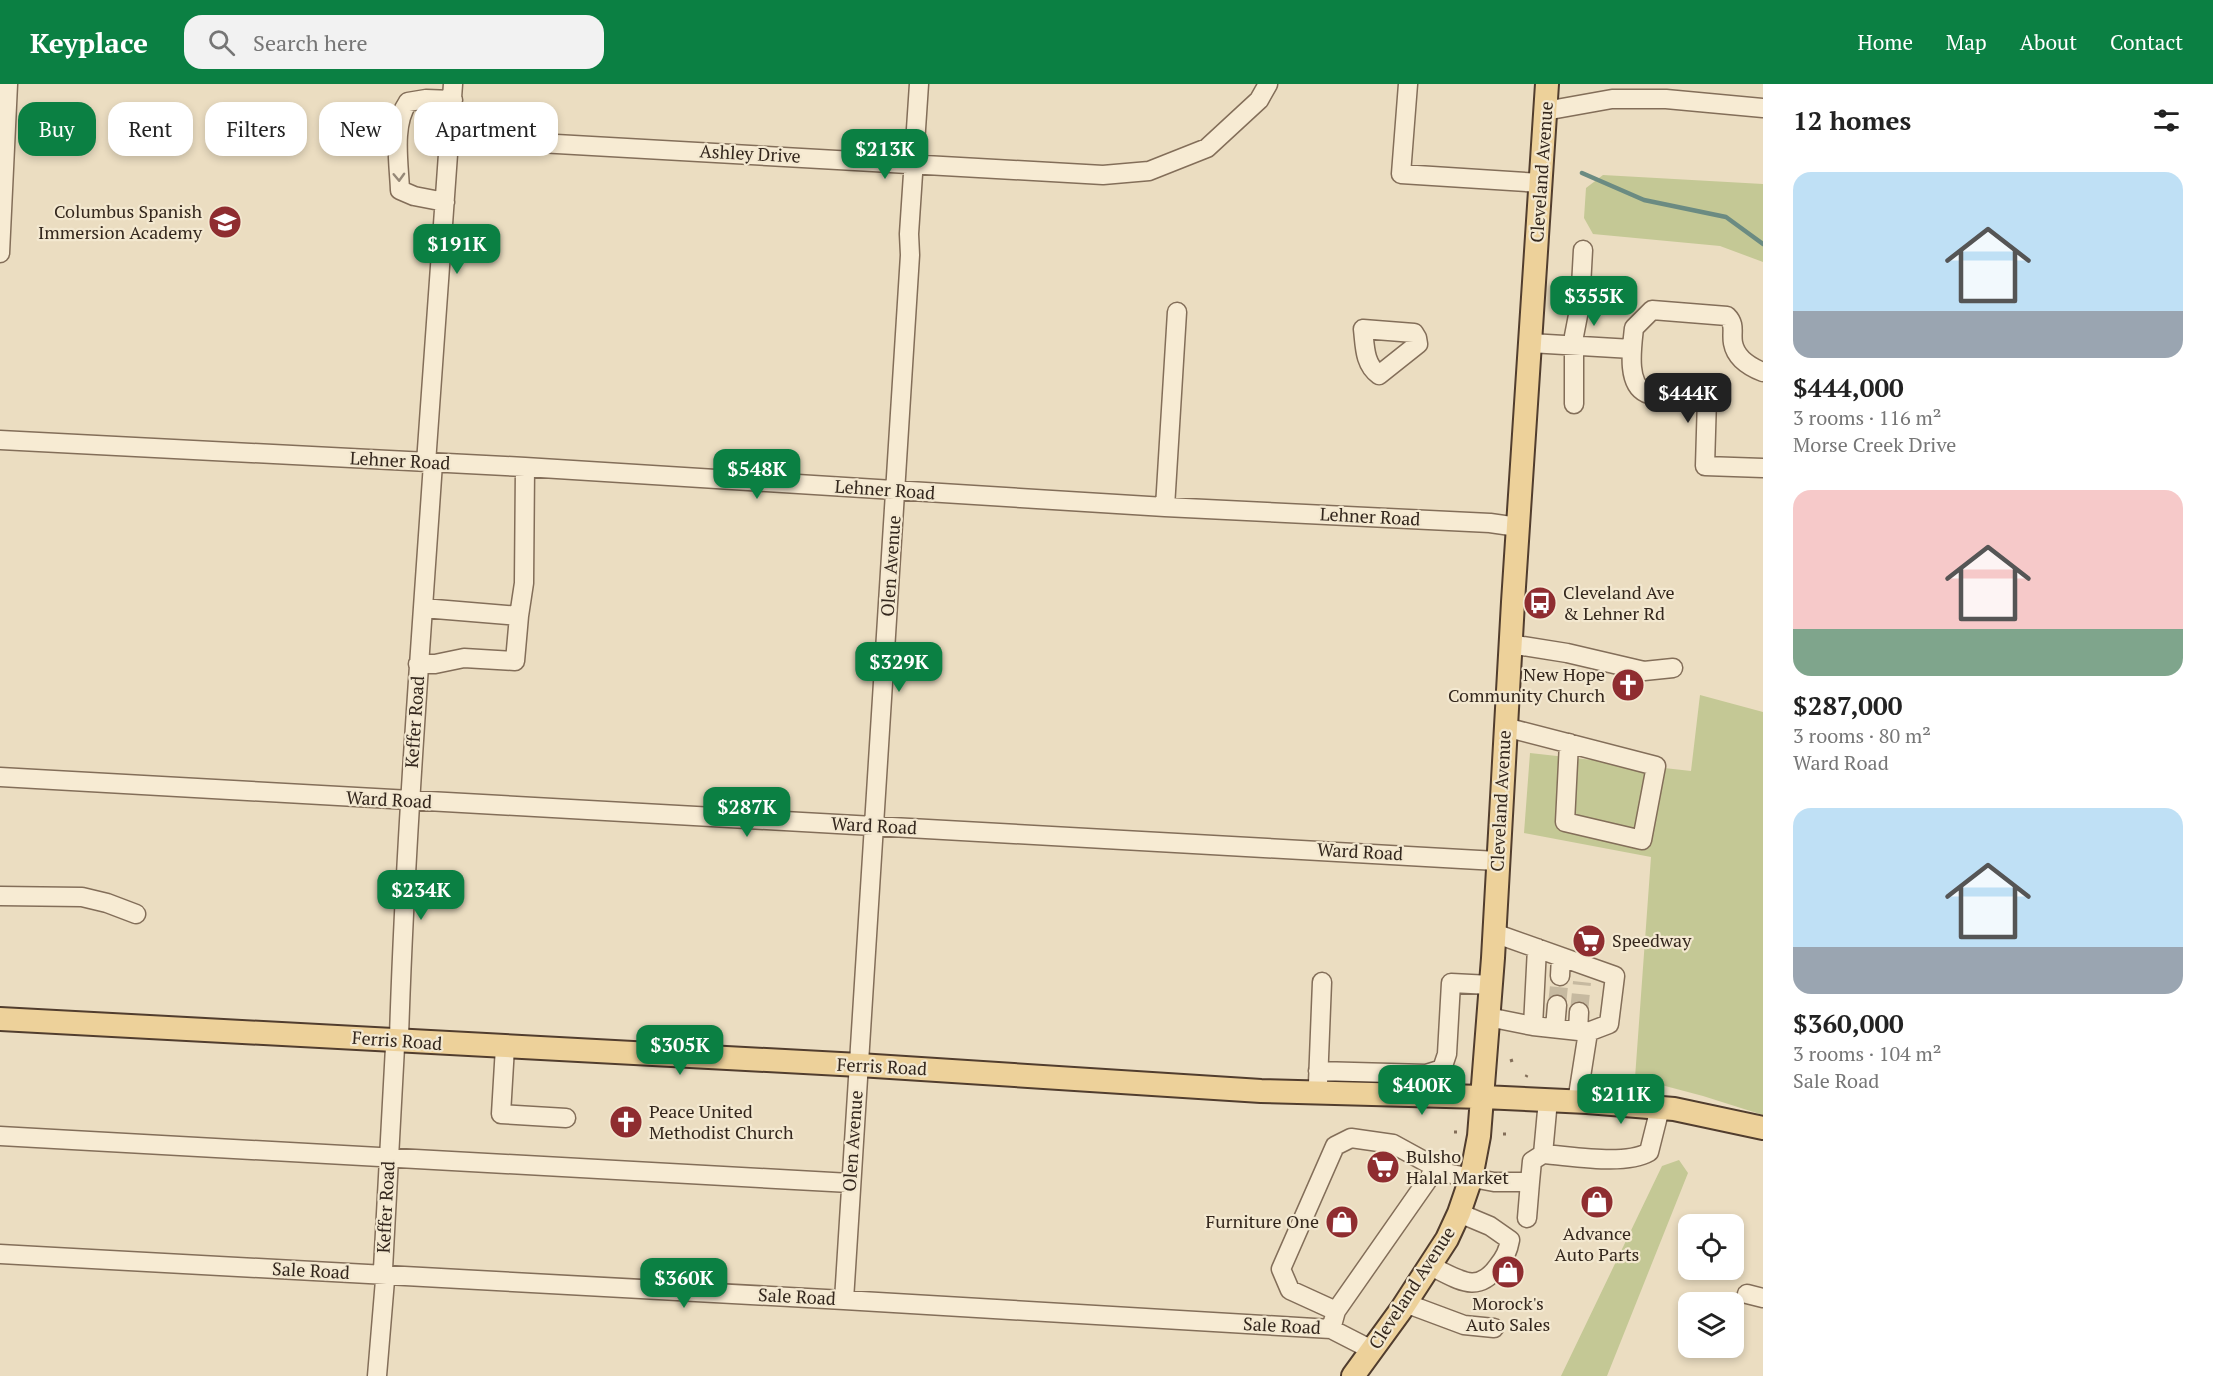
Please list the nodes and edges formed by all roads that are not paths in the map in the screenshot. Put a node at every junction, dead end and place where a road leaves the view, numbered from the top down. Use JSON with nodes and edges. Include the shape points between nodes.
{"nodes":[{"id":1,"x":8,"y":84,"type":"edge"},
{"id":2,"x":919,"y":84,"type":"edge"},
{"id":3,"x":1268,"y":84,"type":"edge"},
{"id":4,"x":1407,"y":84,"type":"edge"},
{"id":5,"x":1547,"y":84,"type":"edge"},
{"id":6,"x":453,"y":92,"type":"edge"},
{"id":7,"x":1763,"y":108,"type":"edge"},
{"id":8,"x":1545,"y":111,"type":"junction"},
{"id":9,"x":558,"y":144,"type":"edge"},
{"id":10,"x":449,"y":156,"type":"edge"},
{"id":11,"x":914,"y":163,"type":"junction"},
{"id":12,"x":1541,"y":183,"type":"junction"},
{"id":13,"x":1,"y":194,"type":"edge"},
{"id":14,"x":445,"y":202,"type":"junction"},
{"id":15,"x":1583,"y":250,"type":"dead end"},
{"id":16,"x":0,"y":253,"type":"edge"},
{"id":17,"x":1177,"y":312,"type":"dead end"},
{"id":18,"x":1530,"y":343,"type":"junction"},
{"id":19,"x":1574,"y":346,"type":"junction"},
{"id":20,"x":1632,"y":350,"type":"junction"},
{"id":21,"x":1763,"y":372,"type":"edge"},
{"id":22,"x":1574,"y":404,"type":"dead end"},
{"id":23,"x":0,"y":440,"type":"edge"},
{"id":24,"x":430,"y":463,"type":"junction"},
{"id":25,"x":525,"y":467,"type":"junction"},
{"id":26,"x":1763,"y":468,"type":"edge"},
{"id":27,"x":896,"y":491,"type":"junction"},
{"id":28,"x":1165,"y":507,"type":"junction"},
{"id":29,"x":1518,"y":527,"type":"junction"},
{"id":30,"x":423,"y":608,"type":"junction"},
{"id":31,"x":519,"y":616,"type":"junction"},
{"id":32,"x":1510,"y":644,"type":"junction"},
{"id":33,"x":418,"y":664,"type":"junction"},
{"id":34,"x":1673,"y":668,"type":"dead end"},
{"id":35,"x":1505,"y":727,"type":"junction"},
{"id":36,"x":1569,"y":743,"type":"junction"},
{"id":37,"x":0,"y":777,"type":"edge"},
{"id":38,"x":410,"y":802,"type":"junction"},
{"id":39,"x":874,"y":826,"type":"junction"},
{"id":40,"x":1497,"y":861,"type":"junction"},
{"id":41,"x":0,"y":896,"type":"edge"},
{"id":42,"x":136,"y":914,"type":"dead end"},
{"id":43,"x":1494,"y":933,"type":"junction"},
{"id":44,"x":1538,"y":948,"type":"junction"},
{"id":45,"x":1561,"y":957,"type":"junction"},
{"id":46,"x":1560,"y":976,"type":"tunnel mouth"},
{"id":47,"x":1322,"y":982,"type":"dead end"},
{"id":48,"x":1491,"y":985,"type":"junction"},
{"id":49,"x":1557,"y":1005,"type":"tunnel mouth"},
{"id":50,"x":1579,"y":1012,"type":"tunnel mouth"},
{"id":51,"x":1488,"y":1017,"type":"junction"},
{"id":52,"x":0,"y":1019,"type":"edge"},
{"id":53,"x":1533,"y":1026,"type":"junction"},
{"id":54,"x":1555,"y":1028,"type":"junction"},
{"id":55,"x":1583,"y":1031,"type":"junction"},
{"id":56,"x":397,"y":1042,"type":"junction"},
{"id":57,"x":505,"y":1047,"type":"junction"},
{"id":58,"x":859,"y":1065,"type":"junction"},
{"id":59,"x":1318,"y":1071,"type":"junction"},
{"id":60,"x":1317,"y":1094,"type":"junction"},
{"id":61,"x":1483,"y":1097,"type":"junction"},
{"id":62,"x":1548,"y":1100,"type":"junction"},
{"id":63,"x":1577,"y":1102,"type":"junction"},
{"id":64,"x":1660,"y":1108,"type":"junction"},
{"id":65,"x":566,"y":1118,"type":"dead end"},
{"id":66,"x":1763,"y":1128,"type":"edge"},
{"id":67,"x":0,"y":1136,"type":"edge"},
{"id":68,"x":1543,"y":1154,"type":"junction"},
{"id":69,"x":388,"y":1159,"type":"junction"},
{"id":70,"x":1436,"y":1168,"type":"junction"},
{"id":71,"x":1471,"y":1178,"type":"junction"},
{"id":72,"x":1530,"y":1182,"type":"junction"},
{"id":73,"x":850,"y":1183,"type":"junction"},
{"id":74,"x":1459,"y":1213,"type":"junction"},
{"id":75,"x":1527,"y":1218,"type":"dead end"},
{"id":76,"x":0,"y":1254,"type":"edge"},
{"id":77,"x":1430,"y":1266,"type":"junction"},
{"id":78,"x":384,"y":1275,"type":"junction"},
{"id":79,"x":844,"y":1300,"type":"junction"},
{"id":80,"x":1406,"y":1303,"type":"junction"},
{"id":81,"x":1334,"y":1320,"type":"junction"},
{"id":82,"x":1494,"y":1328,"type":"dead end"},
{"id":83,"x":1372,"y":1350,"type":"junction"},
{"id":84,"x":377,"y":1376,"type":"edge"},
{"id":85,"x":1353,"y":1376,"type":"edge"}],
"edges":[{"from":1,"to":13,"type":"street"},
{"from":2,"to":11,"type":"street","name":"Olen Avenue"},
{"from":3,"to":11,"type":"street","name":"Ashley Drive","via":[[1259,100],[1207,148],[1149,171],[1103,175]]},
{"from":4,"to":12,"type":"street","via":[[1401,174]]},
{"from":5,"to":8,"type":"main road","name":"Cleveland Avenue"},
{"from":6,"to":14,"type":"street","one_way":true,"via":[[408,102],[402,111],[398,147],[400,190]]},
{"from":7,"to":8,"type":"street","via":[[1666,99],[1612,99]]},
{"from":8,"to":12,"type":"main road","name":"Cleveland Avenue"},
{"from":9,"to":11,"type":"street","name":"Ashley Drive"},
{"from":10,"to":14,"type":"street","name":"Keffer Road"},
{"from":11,"to":27,"type":"street","name":"Olen Avenue"},
{"from":12,"to":18,"type":"main road","name":"Cleveland Avenue"},
{"from":13,"to":16,"type":"street"},
{"from":14,"to":24,"type":"street","name":"Keffer Road"},
{"from":15,"to":19,"type":"street"},
{"from":17,"to":28,"type":"street"},
{"from":18,"to":19,"type":"street"},
{"from":18,"to":29,"type":"main road","name":"Cleveland Avenue"},
{"from":19,"to":20,"type":"street"},
{"from":19,"to":22,"type":"street"},
{"from":20,"to":21,"type":"street","via":[[1634,328],[1652,310],[1727,316],[1734,326],[1733,344],[1738,354],[1749,367]]},
{"from":20,"to":26,"type":"street","via":[[1637,386],[1647,394],[1707,398],[1705,466]]},
{"from":23,"to":24,"type":"street","name":"Lehner Road"},
{"from":24,"to":25,"type":"street","name":"Lehner Road"},
{"from":24,"to":30,"type":"street","name":"Keffer Road"},
{"from":25,"to":27,"type":"street","name":"Lehner Road"},
{"from":25,"to":31,"type":"street","via":[[524,583]]},
{"from":27,"to":28,"type":"street","name":"Lehner Road"},
{"from":27,"to":39,"type":"street","name":"Olen Avenue"},
{"from":28,"to":29,"type":"street","name":"Lehner Road"},
{"from":29,"to":32,"type":"main road","name":"Cleveland Avenue"},
{"from":30,"to":31,"type":"street"},
{"from":30,"to":33,"type":"street","name":"Keffer Road"},
{"from":31,"to":33,"type":"street","via":[[515,661],[464,658]]},
{"from":32,"to":34,"type":"street","via":[[1644,671]]},
{"from":32,"to":35,"type":"main road","name":"Cleveland Avenue"},
{"from":33,"to":38,"type":"street","name":"Keffer Road"},
{"from":35,"to":36,"type":"street"},
{"from":35,"to":40,"type":"main road","name":"Cleveland Avenue"},
{"from":36,"to":36,"type":"street","via":[[1656,766],[1642,840],[1565,822]]},
{"from":37,"to":38,"type":"street","name":"Ward Road"},
{"from":38,"to":39,"type":"street","name":"Ward Road"},
{"from":38,"to":56,"type":"street","name":"Keffer Road"},
{"from":39,"to":40,"type":"street","name":"Ward Road"},
{"from":39,"to":58,"type":"street","name":"Olen Avenue"},
{"from":40,"to":43,"type":"main road","name":"Cleveland Avenue"},
{"from":41,"to":42,"type":"street","via":[[82,897]]},
{"from":43,"to":44,"type":"street"},
{"from":43,"to":48,"type":"main road","name":"Cleveland Avenue"},
{"from":44,"to":45,"type":"street"},
{"from":44,"to":53,"type":"street"},
{"from":45,"to":46,"type":"street"},
{"from":45,"to":55,"type":"street","via":[[1582,974],[1615,976],[1609,1024]]},
{"from":47,"to":59,"type":"street"},
{"from":48,"to":51,"type":"main road","name":"Cleveland Avenue"},
{"from":48,"to":59,"type":"street","via":[[1451,983],[1447,1054],[1442,1070],[1426,1074]]},
{"from":49,"to":54,"type":"street"},
{"from":50,"to":55,"type":"street"},
{"from":51,"to":53,"type":"street"},
{"from":51,"to":61,"type":"main road","name":"Cleveland Avenue"},
{"from":52,"to":56,"type":"main road","name":"Ferris Road"},
{"from":53,"to":54,"type":"street"},
{"from":54,"to":55,"type":"street"},
{"from":55,"to":63,"type":"street"},
{"from":56,"to":57,"type":"main road","name":"Ferris Road"},
{"from":56,"to":69,"type":"street","name":"Keffer Road"},
{"from":57,"to":58,"type":"main road","name":"Ferris Road"},
{"from":57,"to":65,"type":"street","via":[[501,1114]]},
{"from":58,"to":60,"type":"main road","name":"Ferris Road"},
{"from":58,"to":73,"type":"street","name":"Olen Avenue"},
{"from":59,"to":60,"type":"street"},
{"from":60,"to":61,"type":"main road","name":"Ferris Road"},
{"from":61,"to":62,"type":"main road","name":"Ferris Road"},
{"from":61,"to":71,"type":"main road","name":"Cleveland Avenue"},
{"from":62,"to":63,"type":"main road","name":"Ferris Road"},
{"from":62,"to":68,"type":"street"},
{"from":63,"to":64,"type":"main road","name":"Ferris Road"},
{"from":64,"to":66,"type":"main road","name":"Ferris Road"},
{"from":64,"to":68,"type":"street","via":[[1649,1152],[1640,1158]]},
{"from":67,"to":69,"type":"street"},
{"from":68,"to":72,"type":"street","via":[[1532,1161]]},
{"from":69,"to":73,"type":"street"},
{"from":69,"to":78,"type":"street","name":"Keffer Road"},
{"from":70,"to":71,"type":"street"},
{"from":70,"to":81,"type":"street"},
{"from":70,"to":81,"type":"street","via":[[1393,1143],[1351,1138],[1335,1146],[1281,1269],[1290,1290]]},
{"from":71,"to":72,"type":"street"},
{"from":71,"to":74,"type":"main road","name":"Cleveland Avenue"},
{"from":72,"to":75,"type":"street"},
{"from":73,"to":79,"type":"street","name":"Olen Avenue"},
{"from":74,"to":77,"type":"main road","name":"Cleveland Avenue"},
{"from":74,"to":77,"type":"street","via":[[1490,1226],[1510,1240],[1508,1252],[1482,1282],[1471,1283]]},
{"from":76,"to":78,"type":"street","name":"Sale Road"},
{"from":77,"to":80,"type":"main road","name":"Cleveland Avenue"},
{"from":78,"to":79,"type":"street","name":"Sale Road"},
{"from":78,"to":84,"type":"street","name":"Keffer Road"},
{"from":79,"to":81,"type":"street","name":"Sale Road"},
{"from":80,"to":82,"type":"street","via":[[1464,1325]]},
{"from":80,"to":83,"type":"main road","name":"Cleveland Avenue"},
{"from":81,"to":83,"type":"street","name":"Sale Road"},
{"from":83,"to":85,"type":"main road","name":"Cleveland Avenue"}]}
